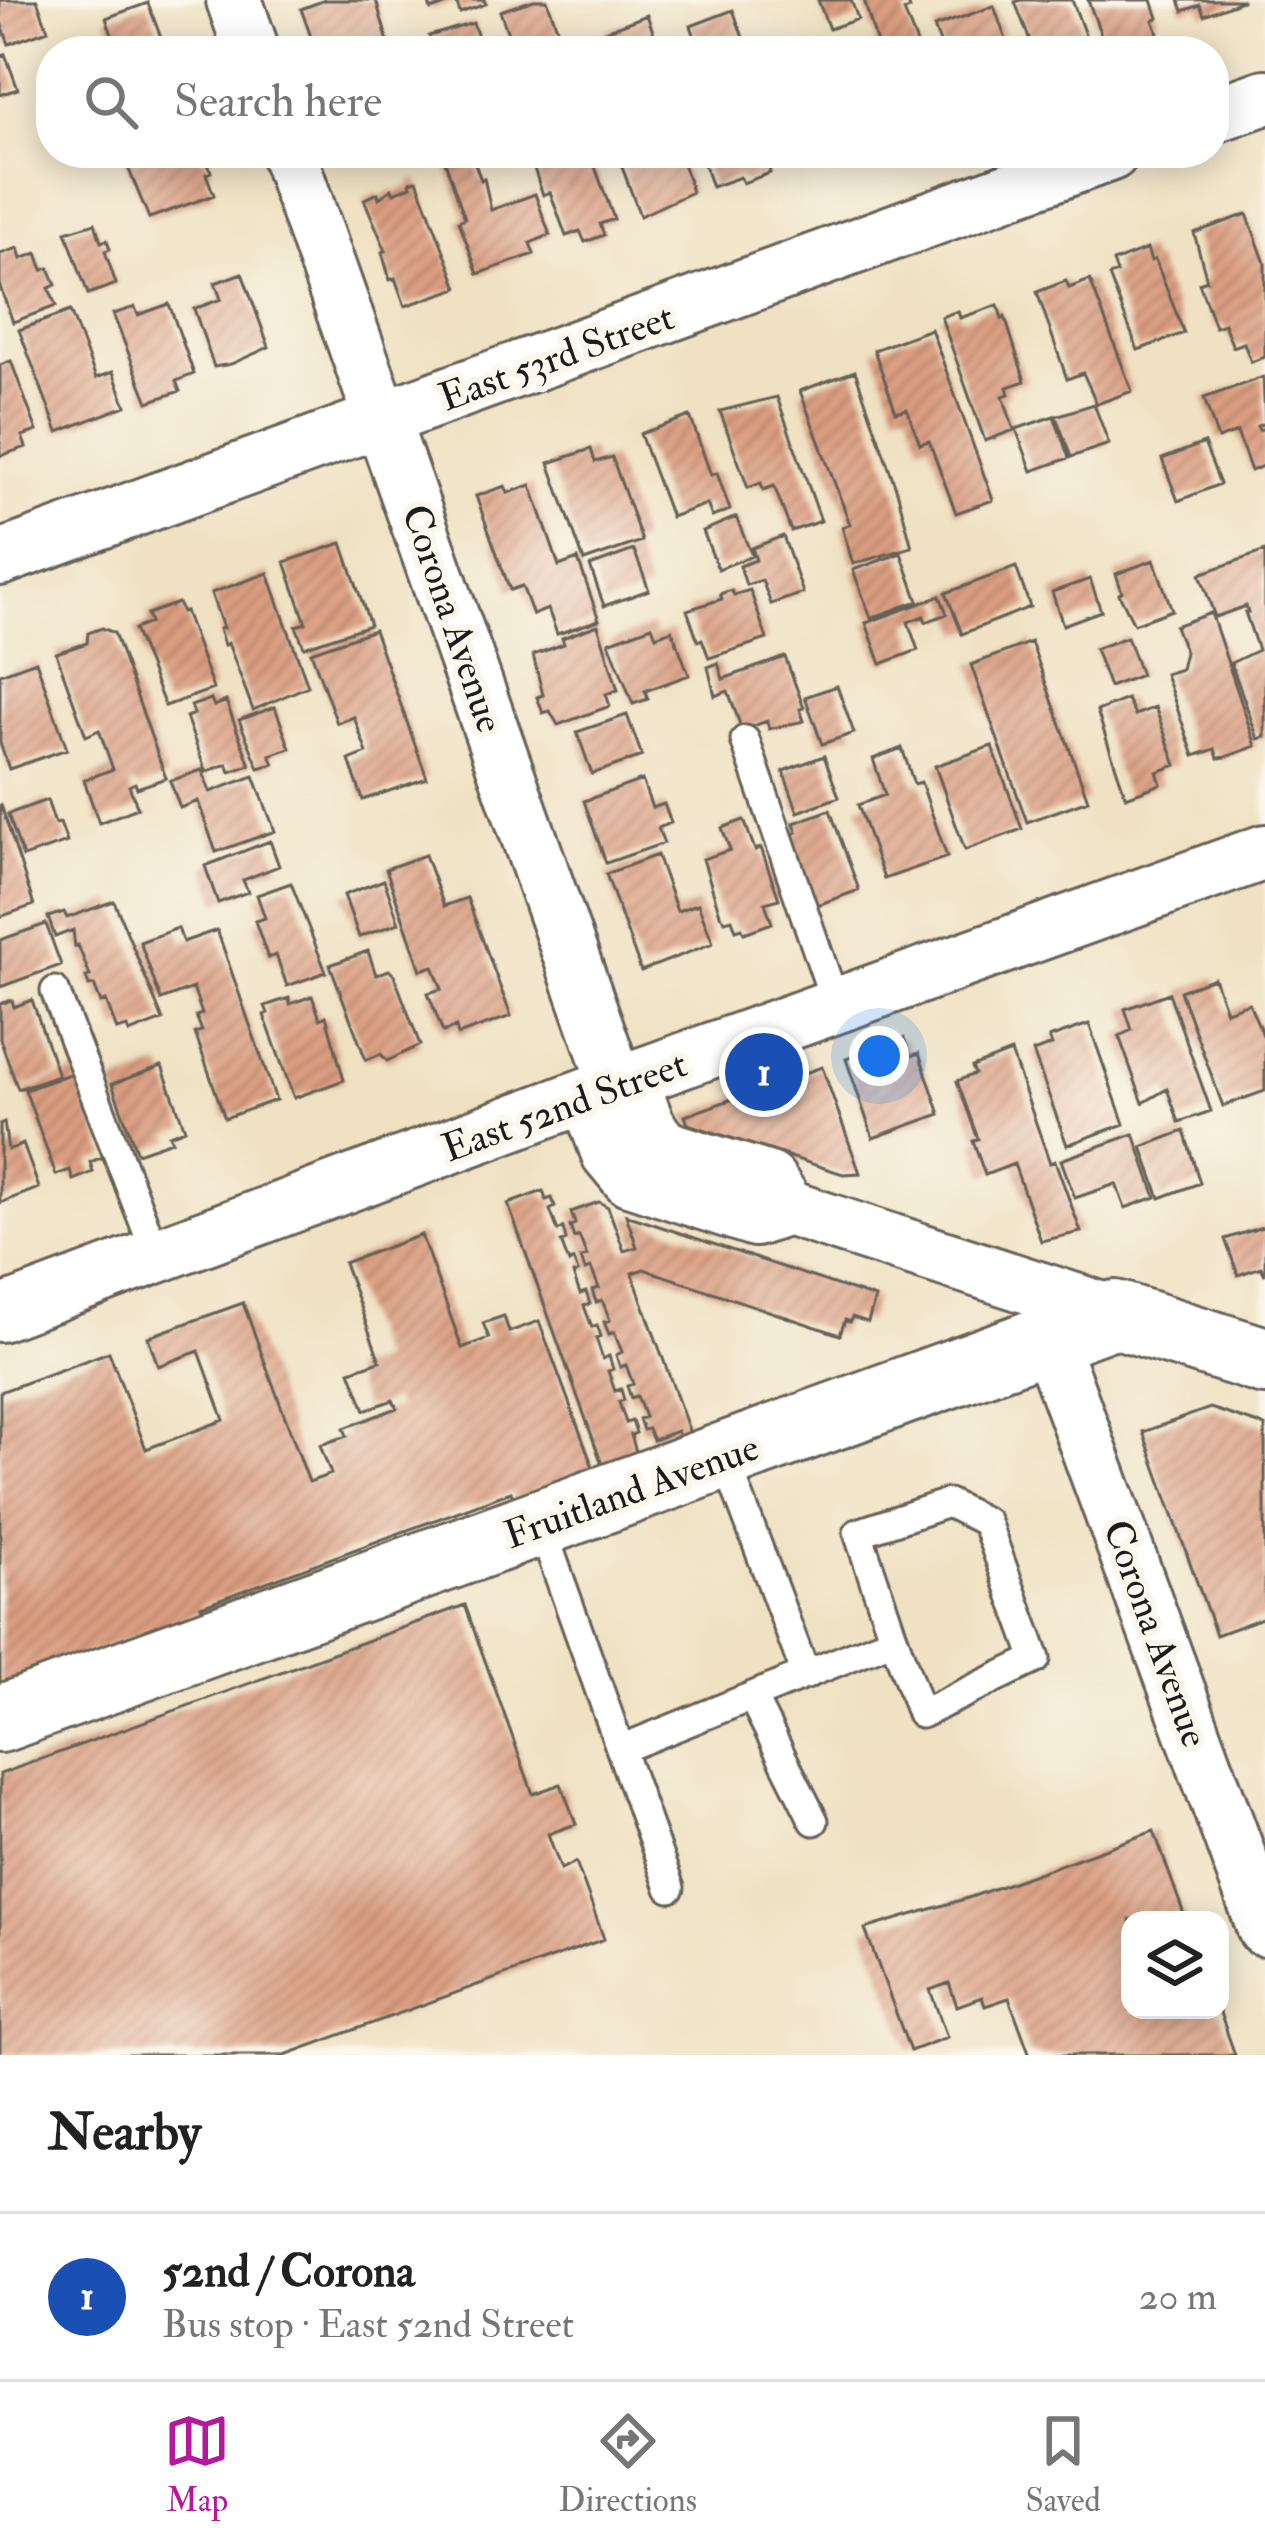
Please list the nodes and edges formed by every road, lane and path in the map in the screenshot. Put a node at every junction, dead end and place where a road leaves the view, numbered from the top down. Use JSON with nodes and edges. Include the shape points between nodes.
{"nodes":[{"id":1,"x":233,"y":0,"type":"edge"},
{"id":2,"x":246,"y":36,"type":"edge"},
{"id":3,"x":1265,"y":97,"type":"edge"},
{"id":4,"x":1229,"y":110,"type":"edge"},
{"id":5,"x":294,"y":168,"type":"edge"},
{"id":6,"x":1070,"y":168,"type":"edge"},
{"id":7,"x":383,"y":419,"type":"junction"},
{"id":8,"x":0,"y":558,"type":"edge"},
{"id":9,"x":745,"y":740,"type":"dead end"},
{"id":10,"x":1265,"y":852,"type":"edge"},
{"id":11,"x":55,"y":991,"type":"dead end"},
{"id":12,"x":837,"y":1008,"type":"junction"},
{"id":13,"x":611,"y":1086,"type":"junction"},
{"id":14,"x":157,"y":1257,"type":"junction"},
{"id":15,"x":0,"y":1314,"type":"edge"},
{"id":16,"x":1115,"y":1314,"type":"junction"},
{"id":17,"x":1048,"y":1338,"type":"junction"},
{"id":18,"x":1265,"y":1361,"type":"edge"},
{"id":19,"x":724,"y":1456,"type":"junction"},
{"id":20,"x":540,"y":1523,"type":"junction"},
{"id":21,"x":894,"y":1640,"type":"junction"},
{"id":22,"x":806,"y":1675,"type":"junction"},
{"id":23,"x":752,"y":1697,"type":"junction"},
{"id":24,"x":0,"y":1719,"type":"edge"},
{"id":25,"x":621,"y":1749,"type":"junction"},
{"id":26,"x":814,"y":1821,"type":"dead end"},
{"id":27,"x":670,"y":1888,"type":"dead end"},
{"id":28,"x":1265,"y":1929,"type":"edge"}],
"edges":[{"from":1,"to":2,"type":"street"},
{"from":3,"to":4,"type":"street"},
{"from":5,"to":7,"type":"street","name":"Corona Avenue"},
{"from":6,"to":7,"type":"street","name":"East 53rd Street"},
{"from":7,"to":8,"type":"street","name":"East 53rd Street"},
{"from":7,"to":13,"type":"street","name":"Corona Avenue"},
{"from":9,"to":12,"type":"lane"},
{"from":10,"to":12,"type":"street","name":"East 52nd Street"},
{"from":11,"to":14,"type":"lane"},
{"from":12,"to":13,"type":"street","name":"East 52nd Street"},
{"from":13,"to":14,"type":"street","name":"East 52nd Street"},
{"from":13,"to":16,"type":"street","name":"Corona Avenue","via":[[614,1163],[628,1178],[755,1219],[788,1208]]},
{"from":14,"to":15,"type":"street","name":"East 52nd Street"},
{"from":16,"to":17,"type":"street","name":"Fruitland Avenue"},
{"from":16,"to":18,"type":"street"},
{"from":17,"to":19,"type":"street","name":"Fruitland Avenue"},
{"from":17,"to":28,"type":"street","name":"Corona Avenue"},
{"from":19,"to":20,"type":"street","name":"Fruitland Avenue"},
{"from":19,"to":22,"type":"lane"},
{"from":20,"to":24,"type":"street","name":"Fruitland Avenue"},
{"from":20,"to":25,"type":"lane"},
{"from":21,"to":21,"type":"lane","via":[[921,1714],[1036,1659],[986,1522],[948,1503],[858,1533]]},
{"from":21,"to":22,"type":"lane"},
{"from":22,"to":23,"type":"lane"},
{"from":23,"to":25,"type":"lane"},
{"from":23,"to":26,"type":"lane"},
{"from":25,"to":27,"type":"lane"}]}
